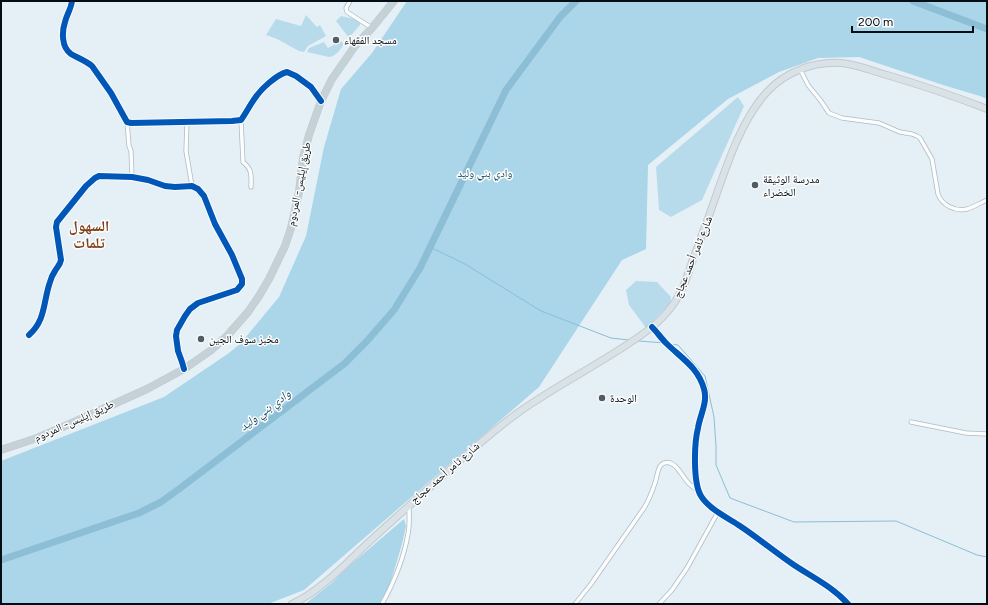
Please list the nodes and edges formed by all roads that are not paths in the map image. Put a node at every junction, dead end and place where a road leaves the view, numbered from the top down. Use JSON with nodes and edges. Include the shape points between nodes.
{"nodes":[{"id":1,"x":72,"y":1,"type":"edge"},
{"id":2,"x":350,"y":1,"type":"edge"},
{"id":3,"x":394,"y":1,"type":"edge"},
{"id":4,"x":372,"y":28,"type":"junction"},
{"id":5,"x":800,"y":69,"type":"junction"},
{"id":6,"x":321,"y":101,"type":"junction"},
{"id":7,"x":987,"y":109,"type":"edge"},
{"id":8,"x":241,"y":120,"type":"junction"},
{"id":9,"x":128,"y":122,"type":"junction"},
{"id":10,"x":188,"y":122,"type":"junction"},
{"id":11,"x":132,"y":177,"type":"junction"},
{"id":12,"x":192,"y":186,"type":"junction"},
{"id":13,"x":251,"y":187,"type":"dead end"},
{"id":14,"x":987,"y":200,"type":"edge"},
{"id":15,"x":652,"y":327,"type":"junction"},
{"id":16,"x":29,"y":334,"type":"dead end"},
{"id":17,"x":184,"y":369,"type":"junction"},
{"id":18,"x":911,"y":422,"type":"dead end"},
{"id":19,"x":987,"y":434,"type":"edge"},
{"id":20,"x":1,"y":450,"type":"edge"},
{"id":21,"x":698,"y":490,"type":"junction"},
{"id":22,"x":410,"y":505,"type":"junction"},
{"id":23,"x":718,"y":512,"type":"junction"},
{"id":24,"x":292,"y":604,"type":"edge"},
{"id":25,"x":382,"y":604,"type":"edge"},
{"id":26,"x":575,"y":604,"type":"edge"},
{"id":27,"x":659,"y":604,"type":"edge"},
{"id":28,"x":848,"y":604,"type":"edge"}],
"edges":[{"from":1,"to":9,"type":"street","via":[[64,23],[63,40],[66,49],[92,66]]},
{"from":2,"to":4,"type":"street","via":[[346,8],[347,12]]},
{"from":3,"to":4,"type":"highway","name":"طريق إيليس- المردوم"},
{"from":4,"to":6,"type":"highway","name":"طريق إيليس- المردوم","via":[[355,46],[332,79]]},
{"from":5,"to":7,"type":"main road","name":"شارع ثامر أحمد عجاج","via":[[822,63],[841,63],[929,88]]},
{"from":5,"to":14,"type":"street","via":[[808,85],[829,113],[842,118],[879,123],[920,138],[931,156],[938,194],[944,203],[965,209]]},
{"from":5,"to":15,"type":"main road","name":"شارع ثامر أحمد عجاج","via":[[768,91],[746,123],[682,288],[672,307]]},
{"from":6,"to":8,"type":"street","via":[[311,87],[287,72],[274,78],[255,97]]},
{"from":6,"to":17,"type":"highway","name":"طريق إيليس- المردوم","via":[[303,158],[291,228],[269,279],[248,312],[227,336]]},
{"from":8,"to":10,"type":"street"},
{"from":8,"to":13,"type":"street","via":[[243,162],[250,169]]},
{"from":9,"to":10,"type":"street"},
{"from":9,"to":11,"type":"street"},
{"from":10,"to":12,"type":"street","via":[[186,151]]},
{"from":11,"to":12,"type":"street","via":[[164,186]]},
{"from":11,"to":16,"type":"street","via":[[95,178],[57,222],[60,265],[50,283],[40,321]]},
{"from":12,"to":17,"type":"street","via":[[204,196],[242,284],[237,290],[198,303],[185,316],[176,336]]},
{"from":15,"to":21,"type":"street","via":[[666,344],[690,365],[704,390],[705,402],[696,434],[695,474]]},
{"from":15,"to":22,"type":"main road","name":"شارع ثامر أحمد عجاج","via":[[509,419]]},
{"from":17,"to":20,"type":"highway","name":"طريق إيليس- المردوم","via":[[72,423]]},
{"from":18,"to":19,"type":"street","via":[[966,433]]},
{"from":21,"to":23,"type":"street","via":[[702,498]]},
{"from":21,"to":26,"type":"street","via":[[689,485],[674,465],[667,462],[661,465],[644,508]]},
{"from":22,"to":24,"type":"main road","name":"شارع ثامر أحمد عجاج","via":[[326,581],[305,598]]},
{"from":22,"to":25,"type":"street","via":[[408,535],[396,575]]},
{"from":23,"to":27,"type":"street","via":[[687,568]]},
{"from":23,"to":28,"type":"street","via":[[835,591]]}]}
